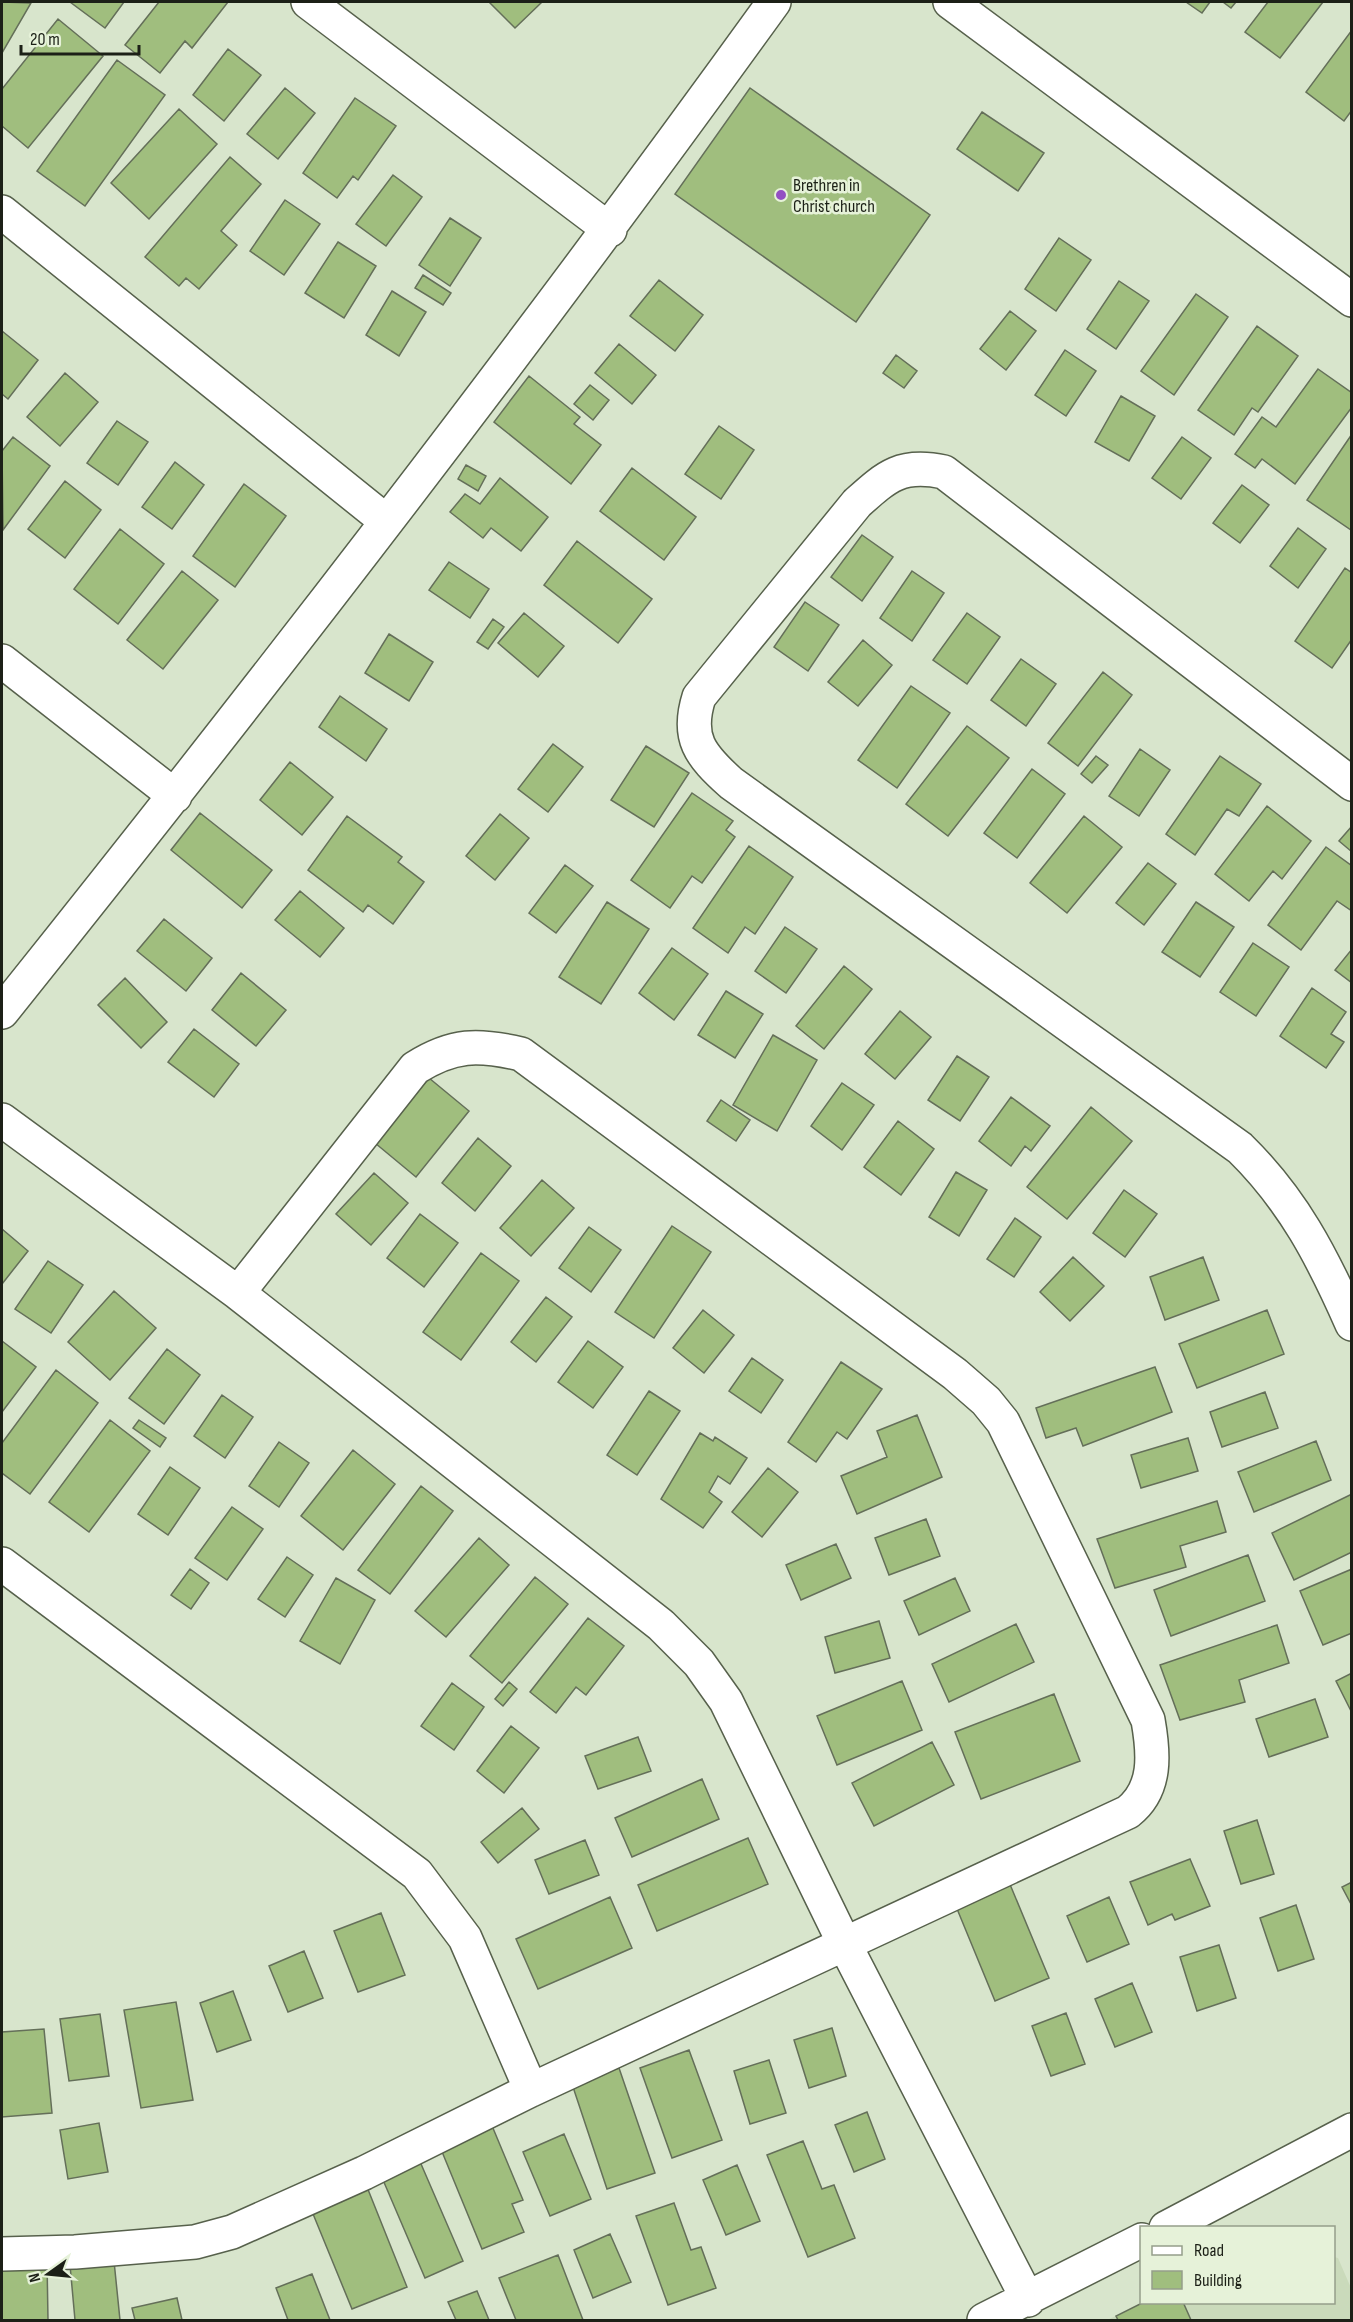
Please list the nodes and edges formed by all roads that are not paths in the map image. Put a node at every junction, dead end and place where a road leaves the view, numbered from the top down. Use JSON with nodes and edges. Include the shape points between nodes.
{"nodes":[{"id":1,"x":308,"y":2,"type":"edge"},
{"id":2,"x":774,"y":2,"type":"edge"},
{"id":3,"x":950,"y":2,"type":"edge"},
{"id":4,"x":2,"y":212,"type":"edge"},
{"id":5,"x":610,"y":230,"type":"junction"},
{"id":6,"x":1352,"y":300,"type":"edge"},
{"id":7,"x":386,"y":521,"type":"junction"},
{"id":8,"x":2,"y":662,"type":"edge"},
{"id":9,"x":1352,"y":784,"type":"edge"},
{"id":10,"x":175,"y":796,"type":"junction"},
{"id":11,"x":2,"y":1012,"type":"edge"},
{"id":12,"x":2,"y":1120,"type":"edge"},
{"id":13,"x":238,"y":1293,"type":"junction"},
{"id":14,"x":1352,"y":1324,"type":"edge"},
{"id":15,"x":2,"y":1564,"type":"edge"},
{"id":16,"x":845,"y":1945,"type":"junction"},
{"id":17,"x":531,"y":2090,"type":"junction"},
{"id":18,"x":1348,"y":2140,"type":"edge"},
{"id":19,"x":1170,"y":2226,"type":"edge"},
{"id":20,"x":1140,"y":2241,"type":"edge"},
{"id":21,"x":2,"y":2254,"type":"edge"},
{"id":22,"x":1028,"y":2300,"type":"junction"},
{"id":23,"x":984,"y":2320,"type":"edge"}],
"edges":[{"from":1,"to":5,"type":"street"},
{"from":2,"to":5,"type":"street"},
{"from":3,"to":6,"type":"street"},
{"from":4,"to":7,"type":"street"},
{"from":5,"to":7,"type":"street"},
{"from":7,"to":10,"type":"street"},
{"from":8,"to":10,"type":"street"},
{"from":9,"to":14,"type":"street","via":[[944,472],[924,468],[902,470],[883,480],[857,503],[699,697],[693,717],[695,741],[731,783],[1240,1148],[1269,1177],[1296,1215],[1327,1266]]},
{"from":10,"to":11,"type":"street"},
{"from":12,"to":13,"type":"street"},
{"from":13,"to":16,"type":"street","via":[[661,1625],[699,1663],[726,1701]]},
{"from":13,"to":16,"type":"street","via":[[415,1068],[438,1053],[467,1046],[496,1048],[521,1054],[955,1374],[986,1401],[1003,1422],[1148,1720],[1153,1751],[1150,1780],[1142,1802],[1128,1812]]},
{"from":15,"to":17,"type":"street","via":[[417,1874],[465,1938]]},
{"from":16,"to":17,"type":"street"},
{"from":16,"to":22,"type":"street"},
{"from":17,"to":21,"type":"street","via":[[364,2173],[232,2232],[184,2243]]},
{"from":18,"to":19,"type":"street"},
{"from":20,"to":22,"type":"street"},
{"from":22,"to":23,"type":"street"}]}
